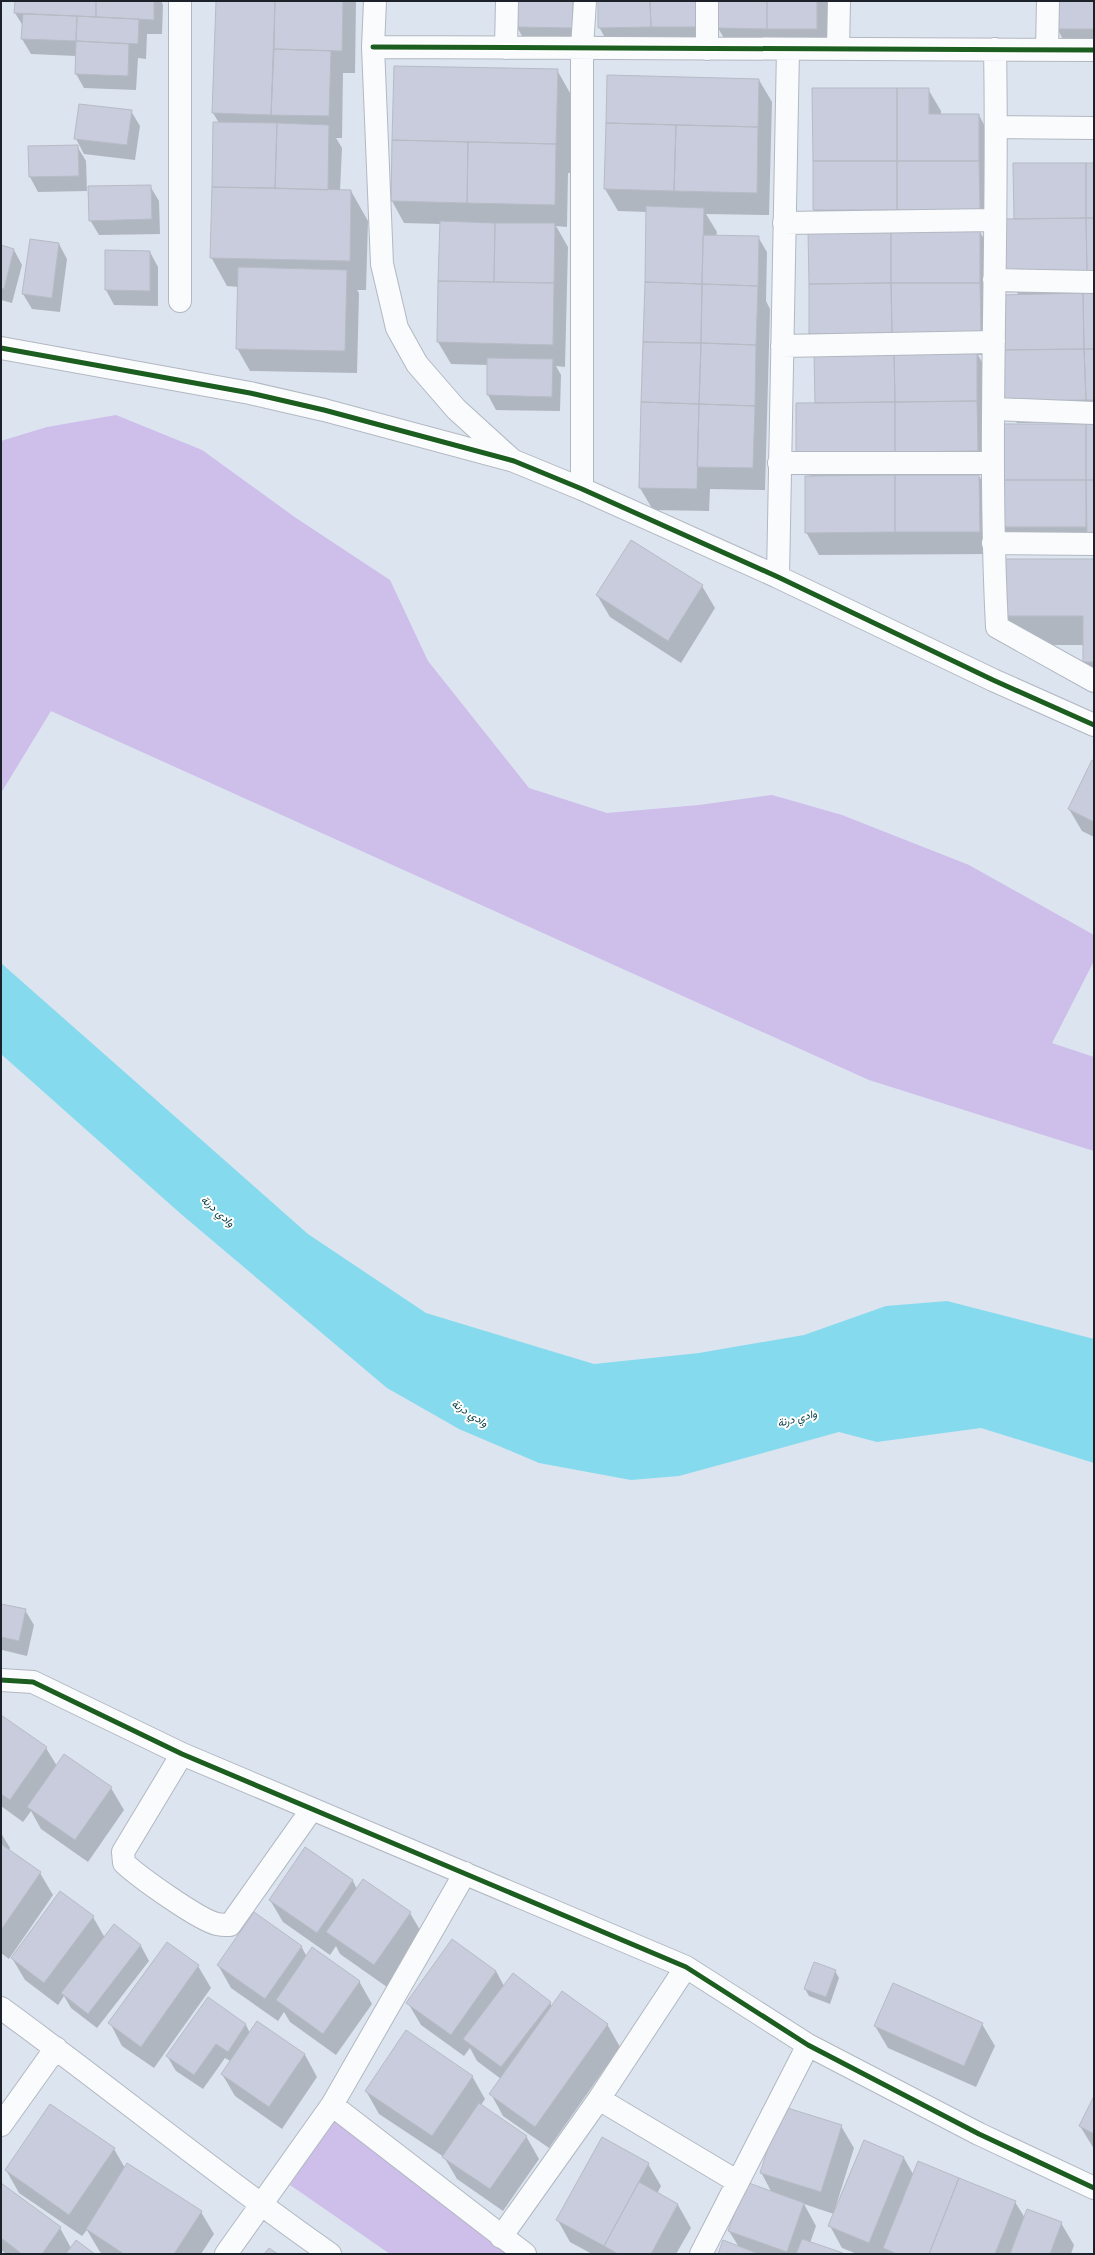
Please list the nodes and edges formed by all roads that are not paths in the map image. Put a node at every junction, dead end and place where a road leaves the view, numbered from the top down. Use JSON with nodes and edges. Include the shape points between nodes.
{"nodes":[{"id":1,"x":180,"y":1,"type":"edge"},
{"id":2,"x":375,"y":1,"type":"edge"},
{"id":3,"x":507,"y":1,"type":"edge"},
{"id":4,"x":585,"y":1,"type":"edge"},
{"id":5,"x":707,"y":1,"type":"edge"},
{"id":6,"x":839,"y":1,"type":"edge"},
{"id":7,"x":1048,"y":1,"type":"edge"},
{"id":8,"x":373,"y":47,"type":"junction"},
{"id":9,"x":506,"y":48,"type":"junction"},
{"id":10,"x":582,"y":48,"type":"junction"},
{"id":11,"x":707,"y":48,"type":"junction"},
{"id":12,"x":788,"y":49,"type":"junction"},
{"id":13,"x":838,"y":49,"type":"junction"},
{"id":14,"x":995,"y":49,"type":"junction"},
{"id":15,"x":1047,"y":50,"type":"junction"},
{"id":16,"x":1094,"y":50,"type":"edge"},
{"id":17,"x":997,"y":127,"type":"junction"},
{"id":18,"x":1094,"y":128,"type":"edge"},
{"id":19,"x":995,"y":220,"type":"junction"},
{"id":20,"x":784,"y":223,"type":"junction"},
{"id":21,"x":994,"y":280,"type":"junction"},
{"id":22,"x":1094,"y":282,"type":"edge"},
{"id":23,"x":180,"y":301,"type":"dead end"},
{"id":24,"x":994,"y":342,"type":"junction"},
{"id":25,"x":782,"y":346,"type":"junction"},
{"id":26,"x":1,"y":348,"type":"edge"},
{"id":27,"x":994,"y":410,"type":"junction"},
{"id":28,"x":1094,"y":413,"type":"edge"},
{"id":29,"x":514,"y":461,"type":"junction"},
{"id":30,"x":779,"y":463,"type":"junction"},
{"id":31,"x":993,"y":463,"type":"junction"},
{"id":32,"x":582,"y":489,"type":"junction"},
{"id":33,"x":993,"y":544,"type":"junction"},
{"id":34,"x":1094,"y":544,"type":"edge"},
{"id":35,"x":778,"y":577,"type":"junction"},
{"id":36,"x":1094,"y":681,"type":"edge"},
{"id":37,"x":1094,"y":725,"type":"edge"},
{"id":38,"x":1,"y":1680,"type":"edge"},
{"id":39,"x":182,"y":1754,"type":"junction"},
{"id":40,"x":312,"y":1809,"type":"junction"},
{"id":41,"x":465,"y":1873,"type":"junction"},
{"id":42,"x":686,"y":1967,"type":"junction"},
{"id":43,"x":1,"y":2008,"type":"edge"},
{"id":44,"x":808,"y":2045,"type":"junction"},
{"id":45,"x":56,"y":2048,"type":"junction"},
{"id":46,"x":599,"y":2099,"type":"junction"},
{"id":47,"x":332,"y":2105,"type":"junction"},
{"id":48,"x":1,"y":2125,"type":"edge"},
{"id":49,"x":738,"y":2182,"type":"junction"},
{"id":50,"x":1094,"y":2188,"type":"edge"},
{"id":51,"x":260,"y":2206,"type":"junction"},
{"id":52,"x":501,"y":2236,"type":"junction"},
{"id":53,"x":226,"y":2254,"type":"edge"},
{"id":54,"x":330,"y":2254,"type":"edge"},
{"id":55,"x":524,"y":2254,"type":"edge"},
{"id":56,"x":700,"y":2254,"type":"edge"}],
"edges":[{"from":1,"to":23,"type":"street"},
{"from":2,"to":8,"type":"street"},
{"from":3,"to":9,"type":"street"},
{"from":4,"to":10,"type":"street"},
{"from":5,"to":11,"type":"street"},
{"from":6,"to":13,"type":"street"},
{"from":7,"to":15,"type":"street"},
{"from":8,"to":9,"type":"street"},
{"from":8,"to":29,"type":"street","via":[[382,264],[397,328],[417,364],[456,409]]},
{"from":9,"to":10,"type":"street"},
{"from":10,"to":11,"type":"street"},
{"from":10,"to":32,"type":"street"},
{"from":11,"to":12,"type":"street"},
{"from":12,"to":13,"type":"street"},
{"from":12,"to":20,"type":"street"},
{"from":13,"to":14,"type":"street"},
{"from":14,"to":15,"type":"street"},
{"from":14,"to":17,"type":"street"},
{"from":15,"to":16,"type":"street"},
{"from":17,"to":18,"type":"street"},
{"from":17,"to":19,"type":"street"},
{"from":19,"to":20,"type":"street"},
{"from":19,"to":21,"type":"street"},
{"from":20,"to":25,"type":"street"},
{"from":21,"to":22,"type":"street"},
{"from":21,"to":24,"type":"street"},
{"from":24,"to":25,"type":"street"},
{"from":24,"to":27,"type":"street"},
{"from":25,"to":30,"type":"street"},
{"from":26,"to":29,"type":"street","via":[[250,393]]},
{"from":27,"to":28,"type":"street"},
{"from":27,"to":31,"type":"street"},
{"from":29,"to":32,"type":"street"},
{"from":30,"to":31,"type":"street"},
{"from":30,"to":35,"type":"street"},
{"from":31,"to":33,"type":"street"},
{"from":32,"to":35,"type":"street"},
{"from":33,"to":34,"type":"street"},
{"from":33,"to":36,"type":"street","via":[[997,627]]},
{"from":35,"to":37,"type":"street","via":[[992,680]]},
{"from":38,"to":39,"type":"street","via":[[33,1682]]},
{"from":39,"to":40,"type":"street"},
{"from":39,"to":40,"type":"street","via":[[123,1852],[124,1863],[181,1904],[217,1924],[230,1925]]},
{"from":40,"to":41,"type":"street"},
{"from":41,"to":42,"type":"street"},
{"from":41,"to":47,"type":"street"},
{"from":42,"to":44,"type":"street"},
{"from":42,"to":46,"type":"street"},
{"from":43,"to":45,"type":"street"},
{"from":44,"to":49,"type":"street"},
{"from":44,"to":50,"type":"street","via":[[979,2134]]},
{"from":45,"to":48,"type":"street"},
{"from":45,"to":51,"type":"street"},
{"from":46,"to":49,"type":"street"},
{"from":46,"to":52,"type":"street"},
{"from":47,"to":51,"type":"street"},
{"from":47,"to":52,"type":"street"},
{"from":49,"to":56,"type":"street"},
{"from":51,"to":53,"type":"street"},
{"from":51,"to":54,"type":"street"},
{"from":52,"to":55,"type":"street"}]}
